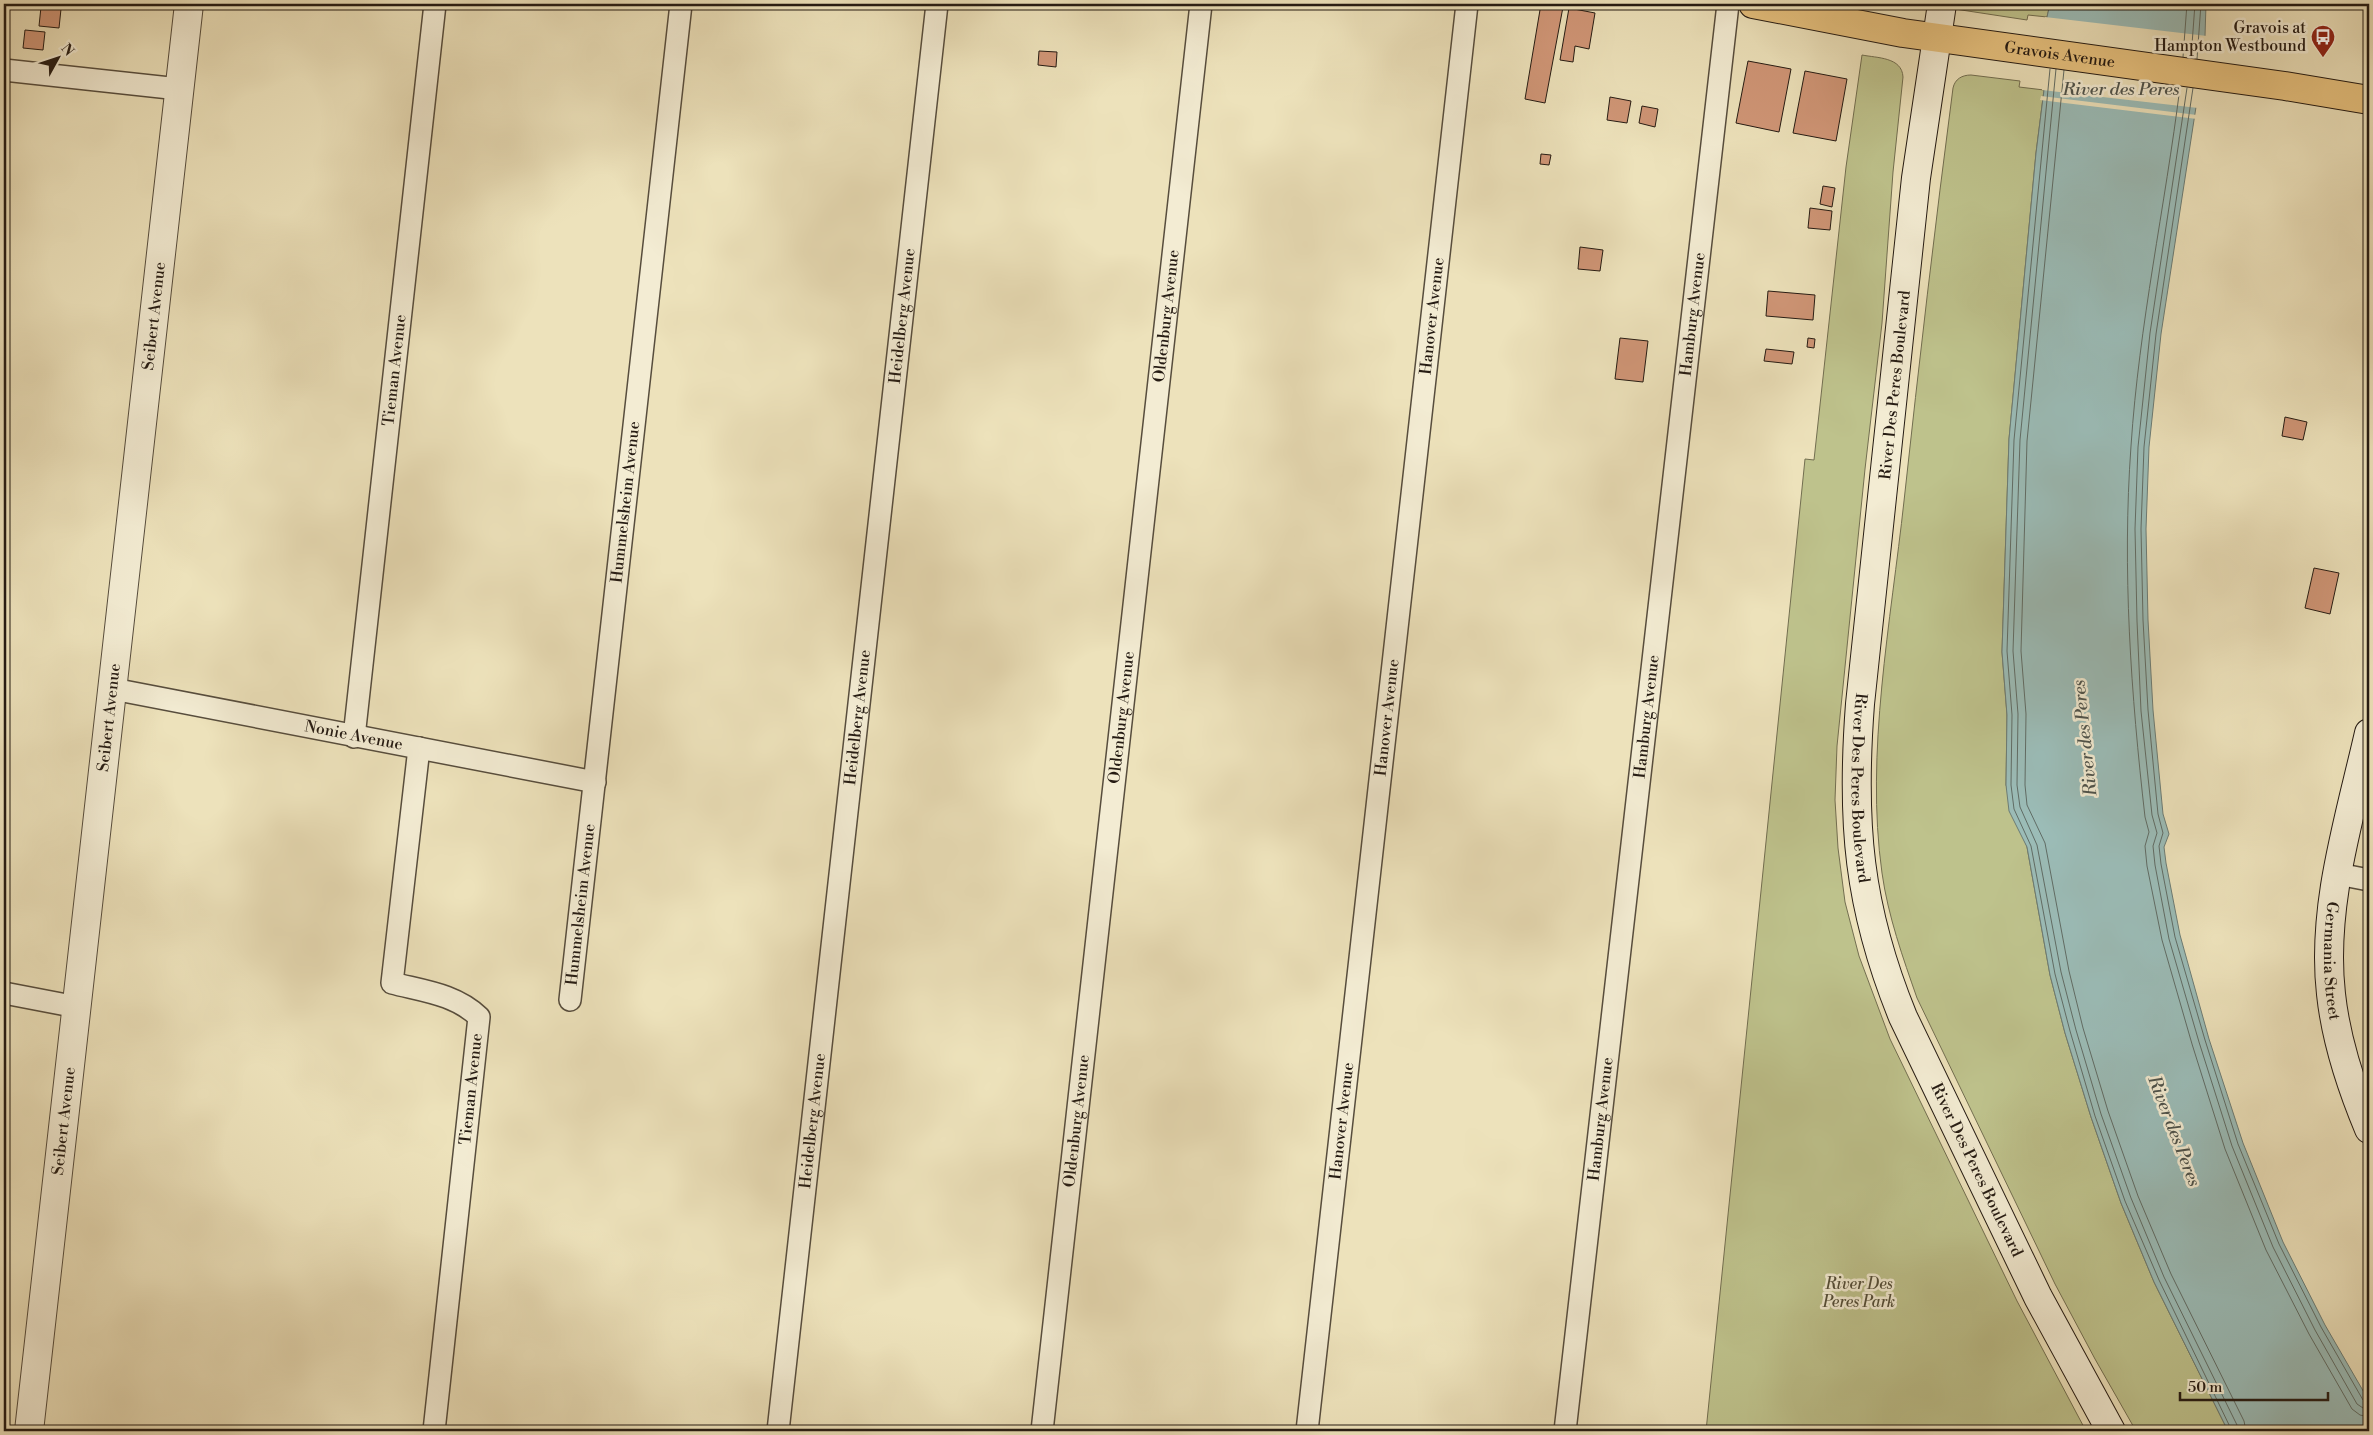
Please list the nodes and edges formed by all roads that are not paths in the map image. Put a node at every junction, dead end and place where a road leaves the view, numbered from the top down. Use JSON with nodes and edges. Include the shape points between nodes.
{"nodes":[{"id":1,"x":189,"y":4,"type":"edge"},
{"id":2,"x":435,"y":4,"type":"edge"},
{"id":3,"x":681,"y":4,"type":"edge"},
{"id":4,"x":937,"y":4,"type":"edge"},
{"id":5,"x":1200,"y":4,"type":"edge"},
{"id":6,"x":1468,"y":4,"type":"edge"},
{"id":7,"x":1728,"y":4,"type":"edge"},
{"id":8,"x":1752,"y":4,"type":"edge"},
{"id":9,"x":1942,"y":4,"type":"edge"},
{"id":10,"x":1935,"y":37,"type":"junction"},
{"id":11,"x":4,"y":70,"type":"edge"},
{"id":12,"x":179,"y":89,"type":"junction"},
{"id":13,"x":2369,"y":100,"type":"edge"},
{"id":14,"x":113,"y":689,"type":"junction"},
{"id":15,"x":2369,"y":733,"type":"edge"},
{"id":16,"x":354,"y":738,"type":"junction"},
{"id":17,"x":419,"y":748,"type":"junction"},
{"id":18,"x":595,"y":782,"type":"junction"},
{"id":19,"x":2338,"y":874,"type":"junction"},
{"id":20,"x":2369,"y":880,"type":"edge"},
{"id":21,"x":4,"y":993,"type":"edge"},
{"id":22,"x":570,"y":1000,"type":"dead end"},
{"id":23,"x":77,"y":1007,"type":"junction"},
{"id":24,"x":2369,"y":1129,"type":"edge"},
{"id":25,"x":29,"y":1431,"type":"edge"},
{"id":26,"x":434,"y":1431,"type":"edge"},
{"id":27,"x":778,"y":1431,"type":"edge"},
{"id":28,"x":1042,"y":1431,"type":"edge"},
{"id":29,"x":1307,"y":1431,"type":"edge"},
{"id":30,"x":1565,"y":1431,"type":"edge"},
{"id":31,"x":2110,"y":1431,"type":"edge"}],
"edges":[{"from":1,"to":12,"type":"main road","name":"Seibert Avenue"},
{"from":2,"to":16,"type":"street","name":"Tieman Avenue"},
{"from":3,"to":18,"type":"street","name":"Hummelsheim Avenue"},
{"from":4,"to":27,"type":"street","name":"Heidelberg Avenue"},
{"from":5,"to":28,"type":"street","name":"Oldenburg Avenue"},
{"from":6,"to":29,"type":"street","name":"Hanover Avenue"},
{"from":7,"to":30,"type":"street","name":"Hamburg Avenue"},
{"from":8,"to":10,"type":"main road","name":"Gravois Avenue"},
{"from":9,"to":10,"type":"main road","name":"River Des Peres Boulevard"},
{"from":10,"to":13,"type":"main road","name":"Gravois Avenue"},
{"from":10,"to":31,"type":"main road","name":"River Des Peres Boulevard","via":[[1916,178],[1860,704],[1856,776],[1858,848],[1870,918],[1903,1017],[2038,1297]]},
{"from":11,"to":12,"type":"street"},
{"from":12,"to":14,"type":"main road","name":"Seibert Avenue"},
{"from":14,"to":16,"type":"street","name":"Nonie Avenue"},
{"from":14,"to":23,"type":"main road","name":"Seibert Avenue"},
{"from":15,"to":19,"type":"main road","name":"Germania Street"},
{"from":16,"to":17,"type":"street","name":"Nonie Avenue"},
{"from":17,"to":18,"type":"street","name":"Nonie Avenue"},
{"from":17,"to":26,"type":"street","name":"Tieman Avenue","via":[[392,984],[451,998],[479,1017]]},
{"from":18,"to":22,"type":"street","name":"Hummelsheim Avenue"},
{"from":19,"to":20,"type":"street"},
{"from":19,"to":24,"type":"main road","name":"Germania Street","via":[[2332,916],[2331,993],[2347,1072]]},
{"from":21,"to":23,"type":"street"},
{"from":23,"to":25,"type":"main road","name":"Seibert Avenue"}]}
